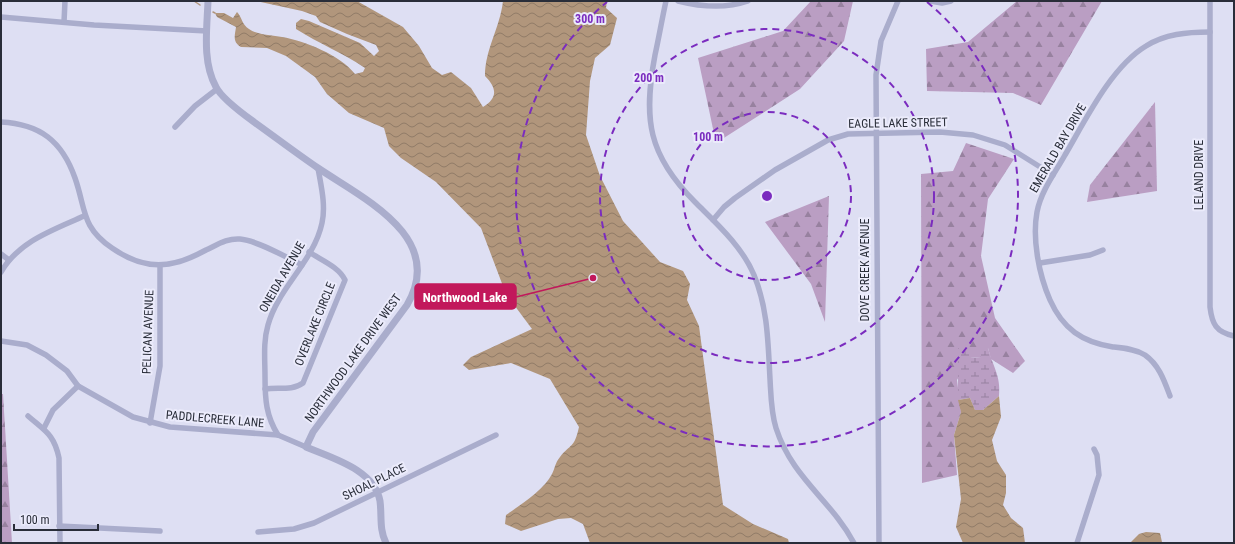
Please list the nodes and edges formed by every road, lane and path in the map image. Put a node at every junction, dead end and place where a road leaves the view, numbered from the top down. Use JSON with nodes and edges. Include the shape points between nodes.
{"nodes":[{"id":1,"x":65,"y":1,"type":"edge"},
{"id":2,"x":208,"y":1,"type":"edge"},
{"id":3,"x":666,"y":1,"type":"edge"},
{"id":4,"x":678,"y":1,"type":"edge"},
{"id":5,"x":748,"y":1,"type":"edge"},
{"id":6,"x":898,"y":1,"type":"edge"},
{"id":7,"x":930,"y":1,"type":"edge"},
{"id":8,"x":951,"y":1,"type":"edge"},
{"id":9,"x":1210,"y":1,"type":"edge"},
{"id":10,"x":1,"y":17,"type":"edge"},
{"id":11,"x":64,"y":22,"type":"junction"},
{"id":12,"x":207,"y":31,"type":"junction"},
{"id":13,"x":1210,"y":32,"type":"junction"},
{"id":14,"x":216,"y":89,"type":"junction"},
{"id":15,"x":1,"y":122,"type":"edge"},
{"id":16,"x":175,"y":127,"type":"dead end"},
{"id":17,"x":876,"y":133,"type":"junction"},
{"id":18,"x":318,"y":168,"type":"junction"},
{"id":19,"x":1053,"y":175,"type":"junction"},
{"id":20,"x":84,"y":216,"type":"junction"},
{"id":21,"x":713,"y":220,"type":"junction"},
{"id":22,"x":1103,"y":250,"type":"dead end"},
{"id":23,"x":309,"y":252,"type":"junction"},
{"id":24,"x":1,"y":254,"type":"edge"},
{"id":25,"x":9,"y":260,"type":"junction"},
{"id":26,"x":1040,"y":263,"type":"junction"},
{"id":27,"x":302,"y":265,"type":"junction"},
{"id":28,"x":160,"y":266,"type":"junction"},
{"id":29,"x":1,"y":272,"type":"edge"},
{"id":30,"x":1234,"y":336,"type":"edge"},
{"id":31,"x":1,"y":341,"type":"edge"},
{"id":32,"x":78,"y":386,"type":"junction"},
{"id":33,"x":265,"y":389,"type":"junction"},
{"id":34,"x":1170,"y":396,"type":"dead end"},
{"id":35,"x":28,"y":416,"type":"dead end"},
{"id":36,"x":150,"y":422,"type":"junction"},
{"id":37,"x":270,"y":422,"type":"junction"},
{"id":38,"x":44,"y":428,"type":"junction"},
{"id":39,"x":264,"y":434,"type":"junction"},
{"id":40,"x":278,"y":435,"type":"junction"},
{"id":41,"x":496,"y":435,"type":"dead end"},
{"id":42,"x":306,"y":447,"type":"junction"},
{"id":43,"x":1094,"y":449,"type":"dead end"},
{"id":44,"x":378,"y":492,"type":"junction"},
{"id":45,"x":59,"y":526,"type":"junction"},
{"id":46,"x":160,"y":531,"type":"dead end"},
{"id":47,"x":258,"y":532,"type":"dead end"},
{"id":48,"x":60,"y":543,"type":"edge"},
{"id":49,"x":386,"y":543,"type":"edge"},
{"id":50,"x":854,"y":543,"type":"edge"},
{"id":51,"x":879,"y":543,"type":"edge"},
{"id":52,"x":1077,"y":543,"type":"edge"}],
"edges":[{"from":1,"to":11,"type":"street"},
{"from":2,"to":12,"type":"street","name":"NORTHWOOD LAKE DRIVE WEST"},
{"from":3,"to":21,"type":"street","via":[[651,81],[649,108],[654,142],[669,173]]},
{"from":4,"to":5,"type":"street","via":[[718,7]]},
{"from":6,"to":17,"type":"street","name":"DOVE CREEK AVENUE","via":[[886,28],[877,61]]},
{"from":7,"to":8,"type":"street"},
{"from":9,"to":13,"type":"street","name":"LELAND DRIVE"},
{"from":10,"to":11,"type":"street"},
{"from":11,"to":12,"type":"street"},
{"from":12,"to":14,"type":"street","name":"NORTHWOOD LAKE DRIVE WEST","via":[[210,73]]},
{"from":13,"to":19,"type":"street","name":"EMERALD BAY DRIVE","via":[[1170,35],[1151,43],[1129,60],[1100,98]]},
{"from":13,"to":30,"type":"street","name":"LELAND DRIVE","via":[[1211,314],[1214,327],[1220,332]]},
{"from":14,"to":16,"type":"street"},
{"from":14,"to":18,"type":"street","name":"NORTHWOOD LAKE DRIVE WEST","via":[[244,115]]},
{"from":15,"to":20,"type":"street","via":[[33,128],[56,144],[64,154],[75,179]]},
{"from":17,"to":19,"type":"street","name":"EAGLE LAKE STREET","via":[[940,132],[980,137],[1018,151]]},
{"from":17,"to":21,"type":"street","name":"EAGLE LAKE STREET","via":[[848,134],[828,140],[775,170],[735,198]]},
{"from":17,"to":51,"type":"street","name":"DOVE CREEK AVENUE"},
{"from":18,"to":23,"type":"street","name":"ONEIDA AVENUE","via":[[324,217],[321,230]]},
{"from":18,"to":42,"type":"street","name":"NORTHWOOD LAKE DRIVE WEST","via":[[371,202],[397,224],[411,246],[417,273],[416,286],[407,305],[313,432]]},
{"from":19,"to":26,"type":"street","name":"EMERALD BAY DRIVE","via":[[1037,212],[1035,238]]},
{"from":20,"to":25,"type":"street","via":[[33,240]]},
{"from":20,"to":28,"type":"street","via":[[97,234],[112,248],[137,261]]},
{"from":21,"to":50,"type":"street","via":[[747,261],[758,285],[767,319],[773,414],[781,441],[797,471],[837,518]]},
{"from":22,"to":26,"type":"street","via":[[1090,255]]},
{"from":23,"to":27,"type":"street","name":"ONEIDA AVENUE"},
{"from":23,"to":33,"type":"street","name":"OVERLAKE CIRCLE","via":[[337,269],[345,280],[303,383],[297,387]]},
{"from":24,"to":25,"type":"street"},
{"from":25,"to":29,"type":"street"},
{"from":26,"to":34,"type":"street","name":"EMERALD BAY DRIVE","via":[[1050,300],[1069,328],[1092,342],[1126,348],[1145,355],[1159,370]]},
{"from":27,"to":28,"type":"street","via":[[239,239],[218,243],[175,264]]},
{"from":27,"to":33,"type":"street","name":"ONEIDA AVENUE","via":[[276,306],[268,325],[264,345]]},
{"from":28,"to":36,"type":"street","name":"PELICAN AVENUE","via":[[160,366]]},
{"from":31,"to":32,"type":"street","name":"PADDLECREEK LANE","via":[[27,345],[46,355],[67,371]]},
{"from":32,"to":36,"type":"street","name":"PADDLECREEK LANE","via":[[133,417]]},
{"from":32,"to":38,"type":"street","via":[[53,410]]},
{"from":33,"to":37,"type":"street","name":"ONEIDA AVENUE"},
{"from":35,"to":38,"type":"street"},
{"from":36,"to":39,"type":"street","name":"PADDLECREEK LANE","via":[[170,427]]},
{"from":37,"to":39,"type":"street"},
{"from":37,"to":40,"type":"street","name":"ONEIDA AVENUE"},
{"from":38,"to":45,"type":"street","via":[[56,445],[59,458]]},
{"from":39,"to":40,"type":"street","name":"PADDLECREEK LANE"},
{"from":40,"to":42,"type":"street","name":"PADDLECREEK LANE"},
{"from":41,"to":44,"type":"street","name":"SHOAL PLACE"},
{"from":42,"to":44,"type":"street","via":[[356,469]]},
{"from":43,"to":52,"type":"street","via":[[1099,475]]},
{"from":44,"to":47,"type":"street","name":"SHOAL PLACE","via":[[314,523],[294,529]]},
{"from":44,"to":49,"type":"street","via":[[381,529]]},
{"from":45,"to":46,"type":"street"},
{"from":45,"to":48,"type":"street"}]}
